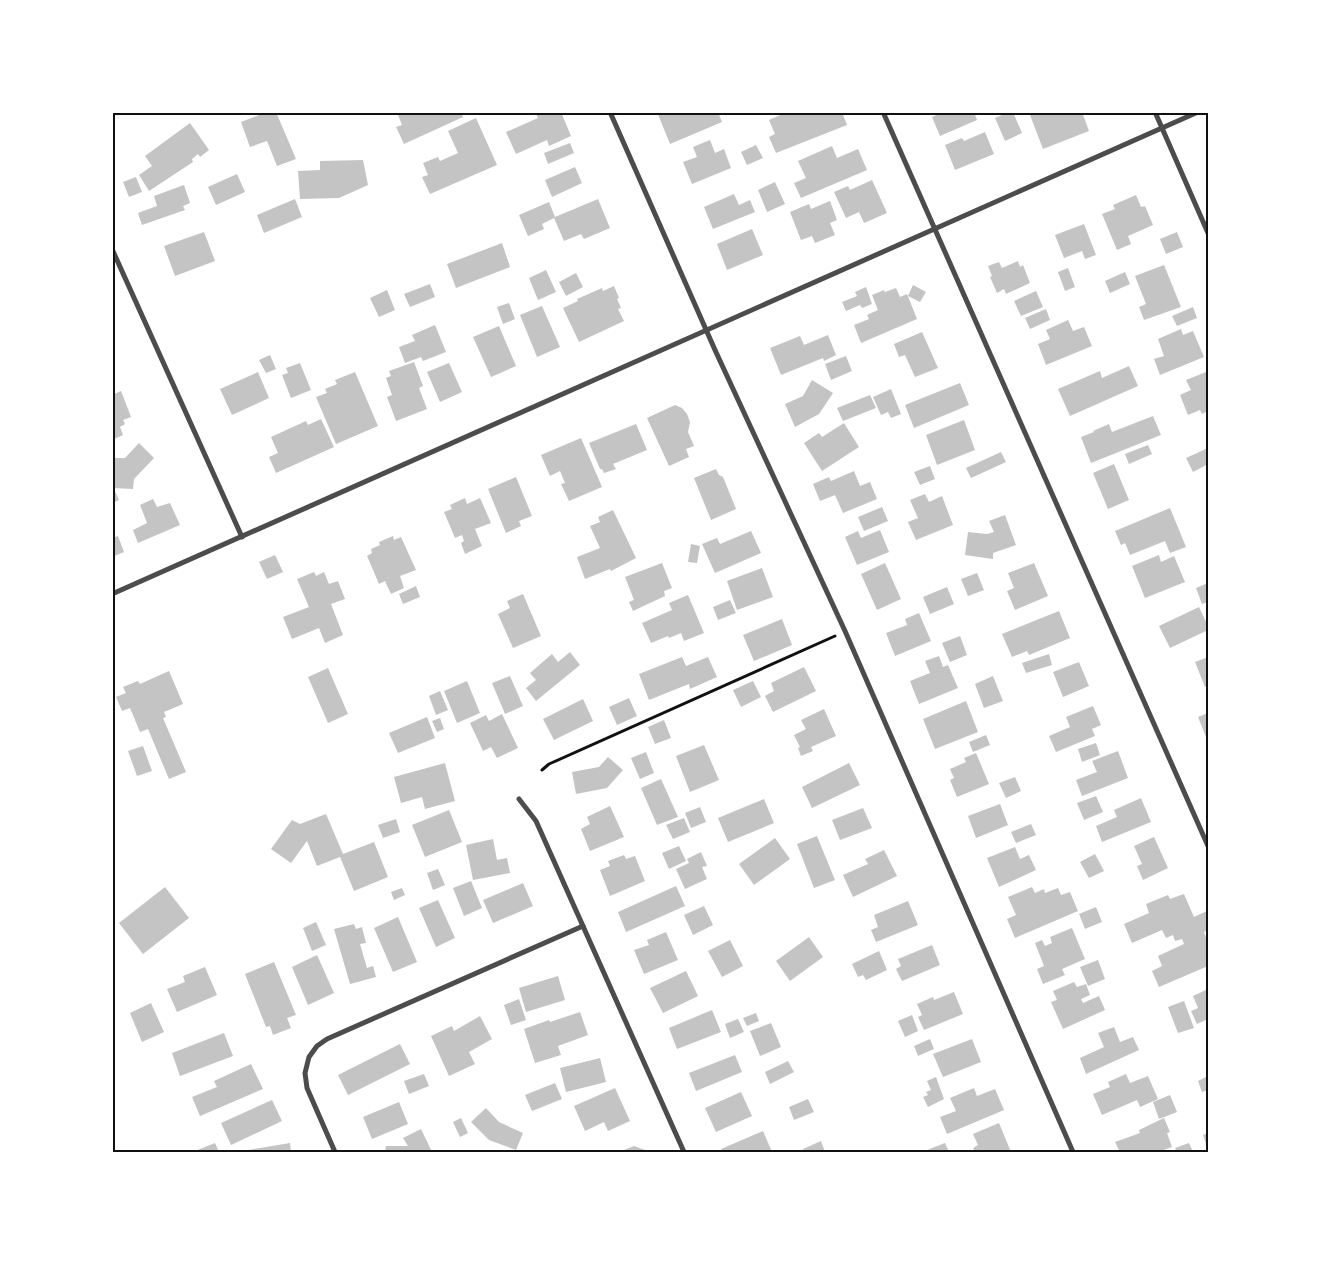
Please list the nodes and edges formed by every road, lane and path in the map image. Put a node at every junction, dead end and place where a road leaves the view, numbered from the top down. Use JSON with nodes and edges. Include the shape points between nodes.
{"nodes":[{"id":1,"x":610,"y":112,"type":"edge"},
{"id":2,"x":882,"y":112,"type":"edge"},
{"id":3,"x":1155,"y":112,"type":"edge"},
{"id":4,"x":1198,"y":112,"type":"edge"},
{"id":5,"x":1162,"y":129,"type":"junction"},
{"id":6,"x":934,"y":229,"type":"junction"},
{"id":7,"x":1208,"y":233,"type":"edge"},
{"id":8,"x":112,"y":249,"type":"edge"},
{"id":9,"x":706,"y":330,"type":"junction"},
{"id":10,"x":242,"y":537,"type":"junction"},
{"id":11,"x":112,"y":594,"type":"edge"},
{"id":12,"x":845,"y":631,"type":"junction"},
{"id":13,"x":542,"y":770,"type":"dead end"},
{"id":14,"x":519,"y":799,"type":"dead end"},
{"id":15,"x":1208,"y":846,"type":"edge"},
{"id":16,"x":583,"y":926,"type":"junction"},
{"id":17,"x":335,"y":1152,"type":"edge"},
{"id":18,"x":684,"y":1152,"type":"edge"},
{"id":19,"x":1074,"y":1152,"type":"edge"}],
"edges":[{"from":1,"to":9,"type":"street"},
{"from":2,"to":6,"type":"street"},
{"from":3,"to":5,"type":"street"},
{"from":4,"to":5,"type":"street"},
{"from":5,"to":6,"type":"street"},
{"from":5,"to":7,"type":"street"},
{"from":6,"to":9,"type":"street"},
{"from":6,"to":15,"type":"street"},
{"from":8,"to":10,"type":"street"},
{"from":9,"to":10,"type":"street"},
{"from":9,"to":12,"type":"street"},
{"from":10,"to":11,"type":"street"},
{"from":12,"to":13,"type":"path","via":[[549,764]]},
{"from":12,"to":19,"type":"street"},
{"from":14,"to":16,"type":"street","via":[[536,821]]},
{"from":16,"to":17,"type":"street","via":[[336,1034],[316,1046],[305,1073],[307,1088]]},
{"from":16,"to":18,"type":"street"}]}
